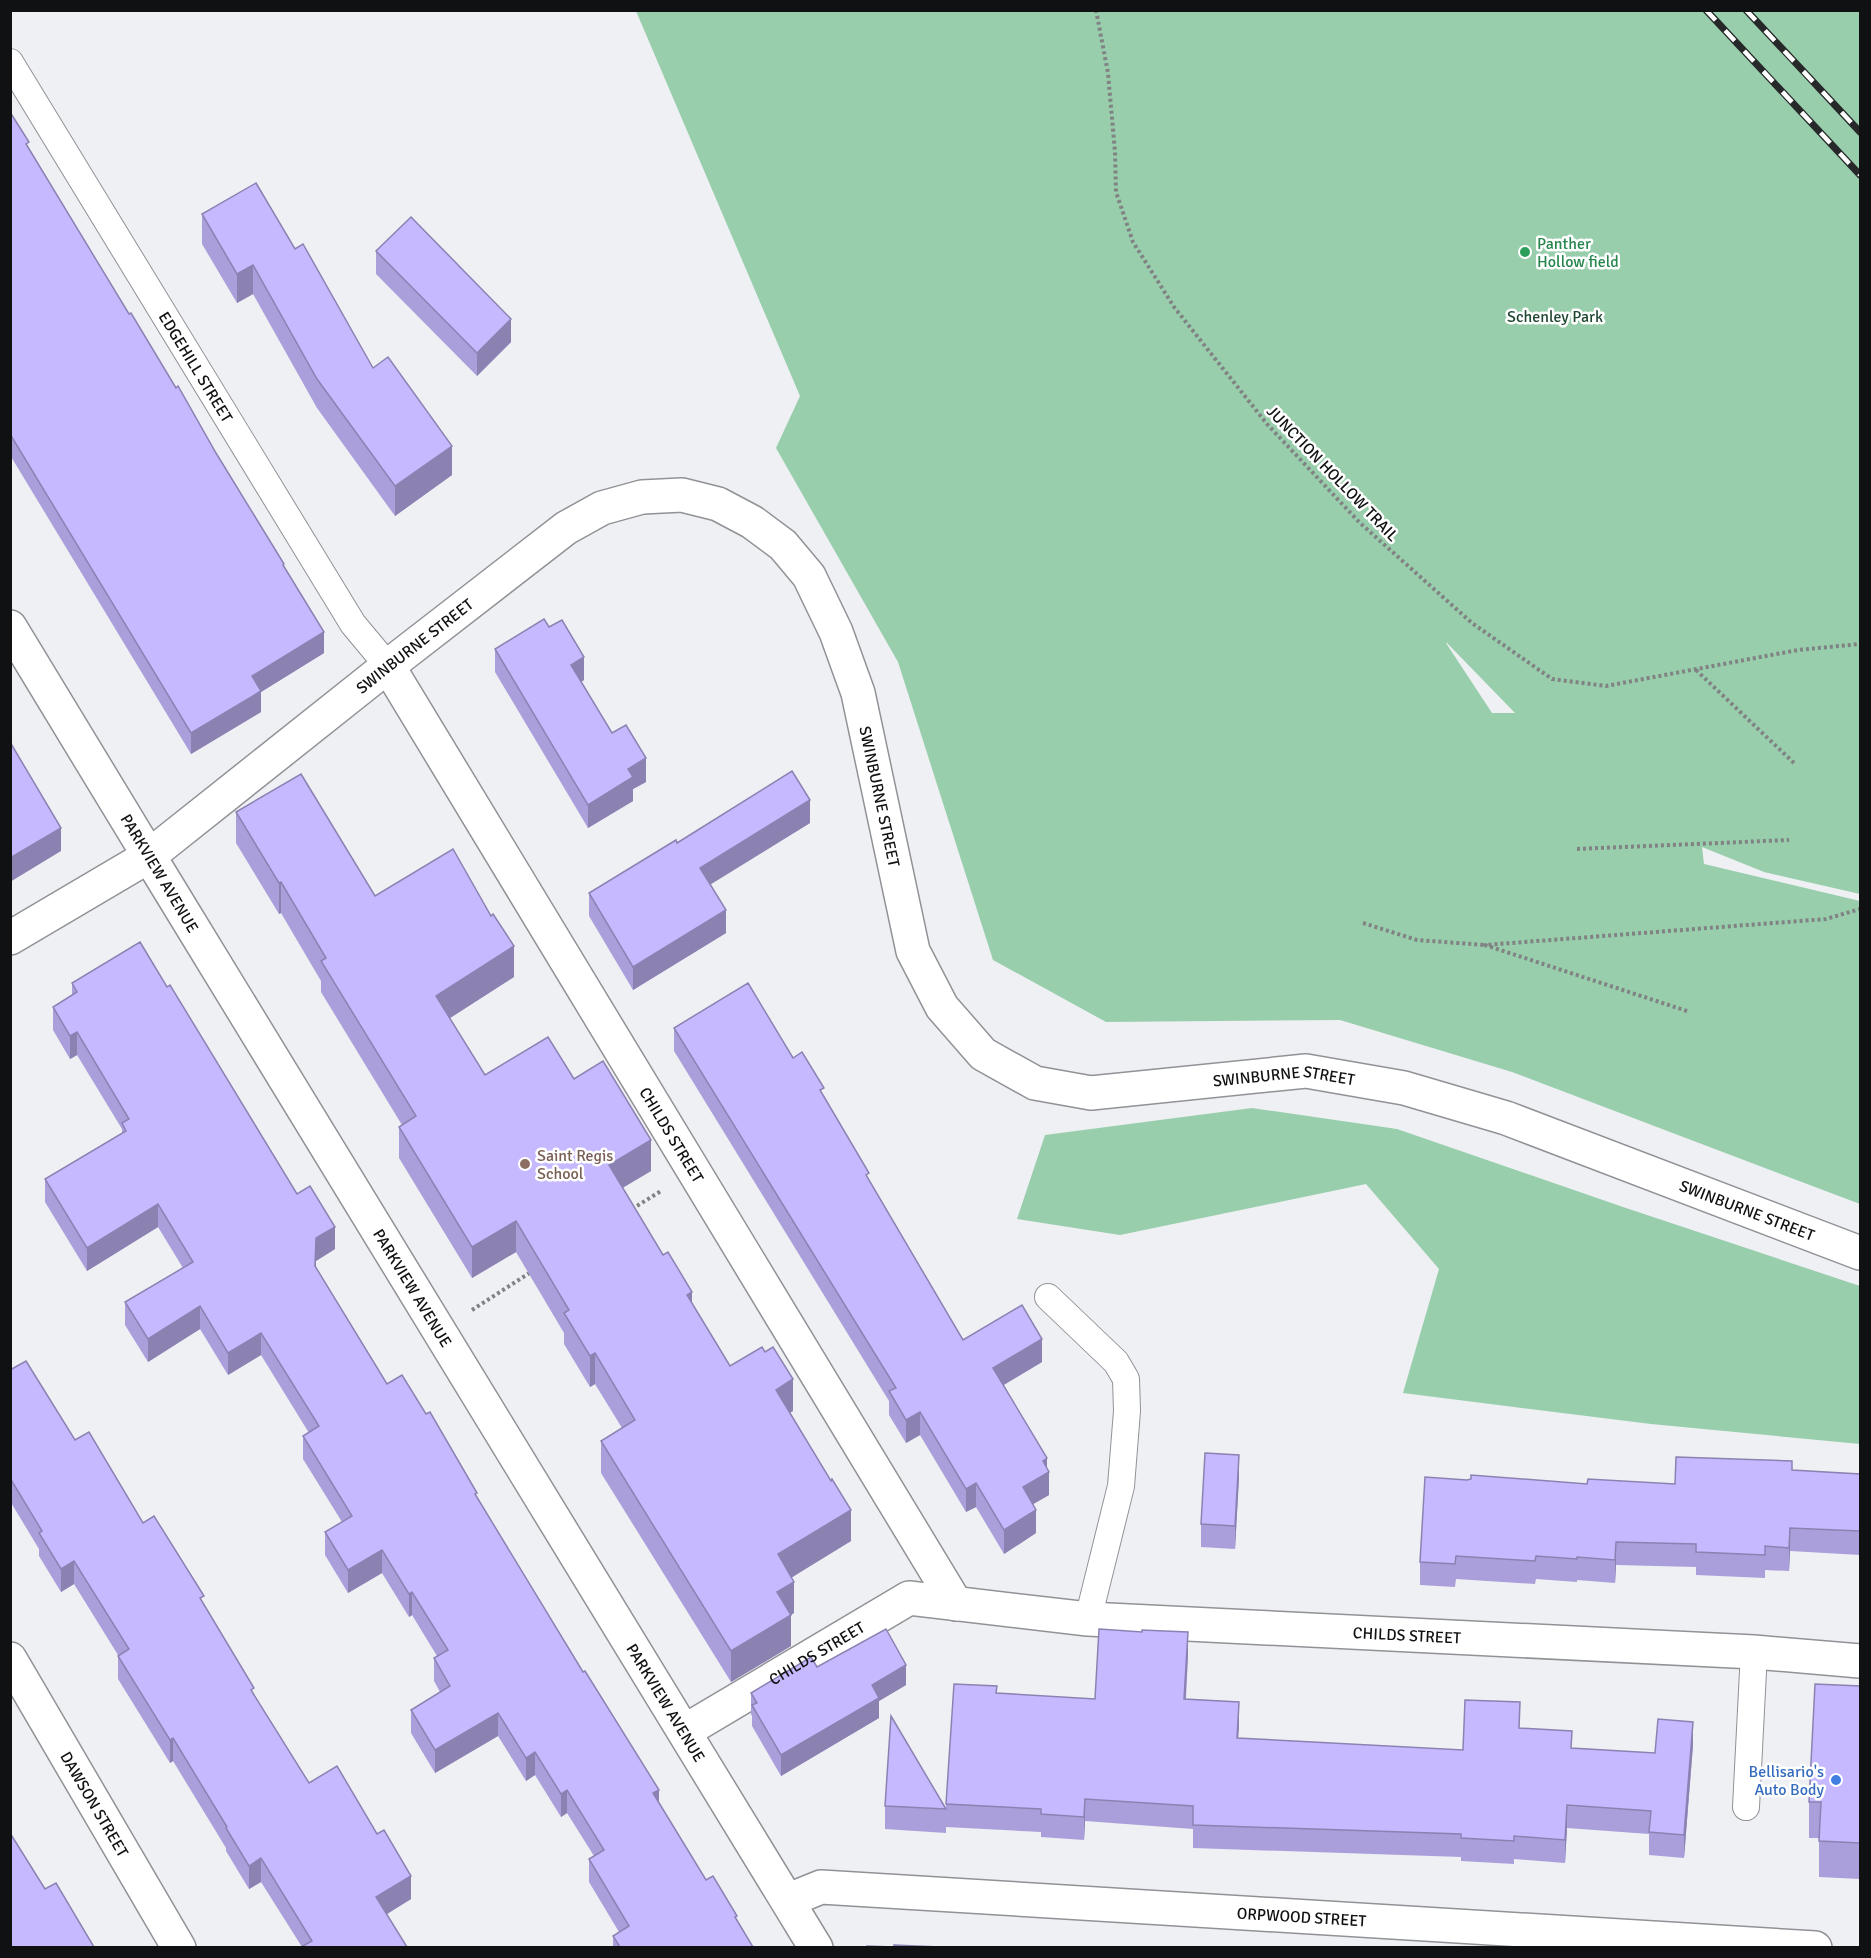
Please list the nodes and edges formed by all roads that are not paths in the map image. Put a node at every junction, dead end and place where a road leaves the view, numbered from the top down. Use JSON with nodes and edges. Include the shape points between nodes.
{"nodes":[{"id":1,"x":10,"y":62,"type":"edge"},
{"id":2,"x":10,"y":627,"type":"edge"},
{"id":3,"x":388,"y":666,"type":"junction"},
{"id":4,"x":149,"y":856,"type":"junction"},
{"id":5,"x":10,"y":938,"type":"edge"},
{"id":6,"x":1860,"y":1253,"type":"edge"},
{"id":7,"x":1048,"y":1297,"type":"dead end"},
{"id":8,"x":956,"y":1604,"type":"junction"},
{"id":9,"x":1088,"y":1619,"type":"junction"},
{"id":10,"x":1754,"y":1652,"type":"junction"},
{"id":11,"x":10,"y":1659,"type":"edge"},
{"id":12,"x":1860,"y":1661,"type":"edge"},
{"id":13,"x":685,"y":1731,"type":"junction"},
{"id":14,"x":1746,"y":1807,"type":"dead end"},
{"id":15,"x":789,"y":1900,"type":"junction"},
{"id":16,"x":179,"y":1947,"type":"edge"},
{"id":17,"x":816,"y":1947,"type":"edge"},
{"id":18,"x":1815,"y":1947,"type":"edge"}],
"edges":[{"from":1,"to":3,"type":"lane","name":"EDGEHILL STREET","via":[[353,624]]},
{"from":2,"to":4,"type":"street","name":"PARKVIEW AVENUE"},
{"from":3,"to":4,"type":"street","name":"SWINBURNE STREET"},
{"from":3,"to":6,"type":"street","name":"SWINBURNE STREET","via":[[566,528],[603,508],[642,496],[682,495],[718,504],[783,545],[809,576],[836,632],[858,693],[913,951],[942,1007],[984,1054],[1035,1083],[1091,1093],[1306,1071],[1404,1088],[1506,1118]]},
{"from":3,"to":8,"type":"street","name":"CHILDS STREET"},
{"from":4,"to":5,"type":"street","name":"SWINBURNE STREET"},
{"from":4,"to":13,"type":"street","name":"PARKVIEW AVENUE"},
{"from":7,"to":9,"type":"lane","via":[[1116,1362],[1126,1379],[1121,1486]]},
{"from":8,"to":9,"type":"street","name":"CHILDS STREET"},
{"from":8,"to":13,"type":"street","name":"CHILDS STREET","via":[[909,1598]]},
{"from":9,"to":10,"type":"street","name":"CHILDS STREET"},
{"from":10,"to":12,"type":"street","name":"CHILDS STREET"},
{"from":10,"to":14,"type":"lane"},
{"from":11,"to":16,"type":"street","name":"DAWSON STREET"},
{"from":13,"to":15,"type":"street","name":"PARKVIEW AVENUE"},
{"from":15,"to":17,"type":"street","name":"PARKVIEW AVENUE"},
{"from":15,"to":18,"type":"street","name":"ORPWOOD STREET","via":[[821,1887]]}]}
